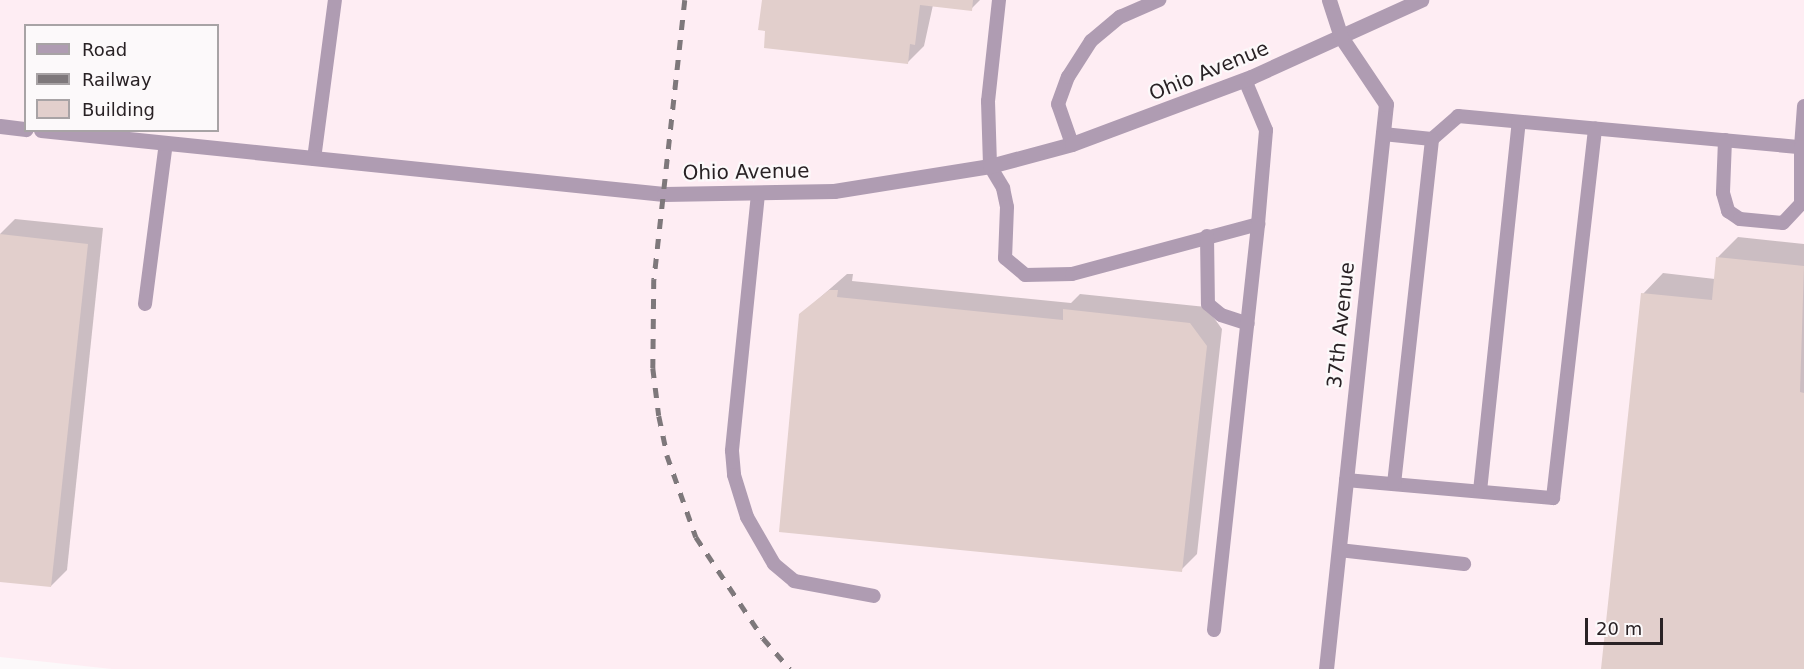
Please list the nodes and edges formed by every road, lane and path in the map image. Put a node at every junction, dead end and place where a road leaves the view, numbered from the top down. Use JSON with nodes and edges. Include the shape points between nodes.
{"nodes":[{"id":1,"x":335,"y":0,"type":"edge"},
{"id":2,"x":999,"y":0,"type":"edge"},
{"id":3,"x":1159,"y":0,"type":"edge"},
{"id":4,"x":1329,"y":0,"type":"edge"},
{"id":5,"x":1420,"y":0,"type":"edge"},
{"id":6,"x":1341,"y":37,"type":"junction"},
{"id":7,"x":1245,"y":80,"type":"junction"},
{"id":8,"x":1804,"y":105,"type":"edge"},
{"id":9,"x":1519,"y":122,"type":"junction"},
{"id":10,"x":0,"y":126,"type":"edge"},
{"id":11,"x":24,"y":129,"type":"edge"},
{"id":12,"x":1595,"y":129,"type":"junction"},
{"id":13,"x":60,"y":132,"type":"edge"},
{"id":14,"x":1383,"y":134,"type":"junction"},
{"id":15,"x":1432,"y":139,"type":"junction"},
{"id":16,"x":1725,"y":140,"type":"junction"},
{"id":17,"x":166,"y":143,"type":"junction"},
{"id":18,"x":1072,"y":144,"type":"junction"},
{"id":19,"x":1801,"y":147,"type":"junction"},
{"id":20,"x":314,"y":159,"type":"junction"},
{"id":21,"x":990,"y":166,"type":"junction"},
{"id":22,"x":758,"y":194,"type":"junction"},
{"id":23,"x":1258,"y":224,"type":"junction"},
{"id":24,"x":1207,"y":236,"type":"junction"},
{"id":25,"x":145,"y":304,"type":"dead end"},
{"id":26,"x":1248,"y":324,"type":"junction"},
{"id":27,"x":1346,"y":480,"type":"junction"},
{"id":28,"x":1394,"y":484,"type":"junction"},
{"id":29,"x":1480,"y":491,"type":"junction"},
{"id":30,"x":1339,"y":550,"type":"junction"},
{"id":31,"x":1464,"y":564,"type":"dead end"},
{"id":32,"x":874,"y":596,"type":"dead end"},
{"id":33,"x":1214,"y":630,"type":"dead end"},
{"id":34,"x":1326,"y":669,"type":"edge"}],
"edges":[{"from":1,"to":20,"type":"lane"},
{"from":2,"to":21,"type":"lane","via":[[988,101]]},
{"from":3,"to":18,"type":"lane","via":[[1120,17],[1091,41],[1068,77],[1058,104]]},
{"from":4,"to":6,"type":"street","name":"37th Avenue"},
{"from":5,"to":6,"type":"street","name":"Ohio Avenue"},
{"from":6,"to":7,"type":"street","name":"Ohio Avenue"},
{"from":6,"to":14,"type":"street","name":"37th Avenue","via":[[1386,104]]},
{"from":7,"to":18,"type":"street","name":"Ohio Avenue"},
{"from":7,"to":23,"type":"lane","via":[[1266,130]]},
{"from":8,"to":19,"type":"lane"},
{"from":9,"to":12,"type":"lane"},
{"from":9,"to":15,"type":"lane","via":[[1458,116]]},
{"from":9,"to":29,"type":"lane"},
{"from":10,"to":11,"type":"street"},
{"from":12,"to":16,"type":"lane"},
{"from":12,"to":29,"type":"lane","via":[[1553,498]]},
{"from":13,"to":17,"type":"street","name":"Ohio Avenue"},
{"from":14,"to":15,"type":"lane"},
{"from":14,"to":27,"type":"street","name":"37th Avenue"},
{"from":15,"to":28,"type":"lane"},
{"from":16,"to":19,"type":"lane"},
{"from":16,"to":19,"type":"lane","via":[[1723,193],[1728,211],[1740,219],[1783,223],[1801,204]]},
{"from":17,"to":20,"type":"street","name":"Ohio Avenue"},
{"from":17,"to":25,"type":"lane"},
{"from":18,"to":21,"type":"street","name":"Ohio Avenue"},
{"from":20,"to":22,"type":"street","name":"Ohio Avenue","via":[[664,194]]},
{"from":21,"to":22,"type":"street","name":"Ohio Avenue","via":[[834,191]]},
{"from":21,"to":24,"type":"lane","via":[[1005,198],[1005,258],[1025,275],[1072,274]]},
{"from":22,"to":32,"type":"lane","via":[[732,451],[734,475],[747,517],[774,564],[794,581]]},
{"from":23,"to":24,"type":"lane"},
{"from":23,"to":26,"type":"lane"},
{"from":24,"to":26,"type":"lane","via":[[1208,304],[1221,315]]},
{"from":26,"to":33,"type":"lane"},
{"from":27,"to":28,"type":"lane"},
{"from":27,"to":30,"type":"street","name":"37th Avenue"},
{"from":28,"to":29,"type":"lane"},
{"from":30,"to":31,"type":"lane"},
{"from":30,"to":34,"type":"street","name":"37th Avenue"}]}
